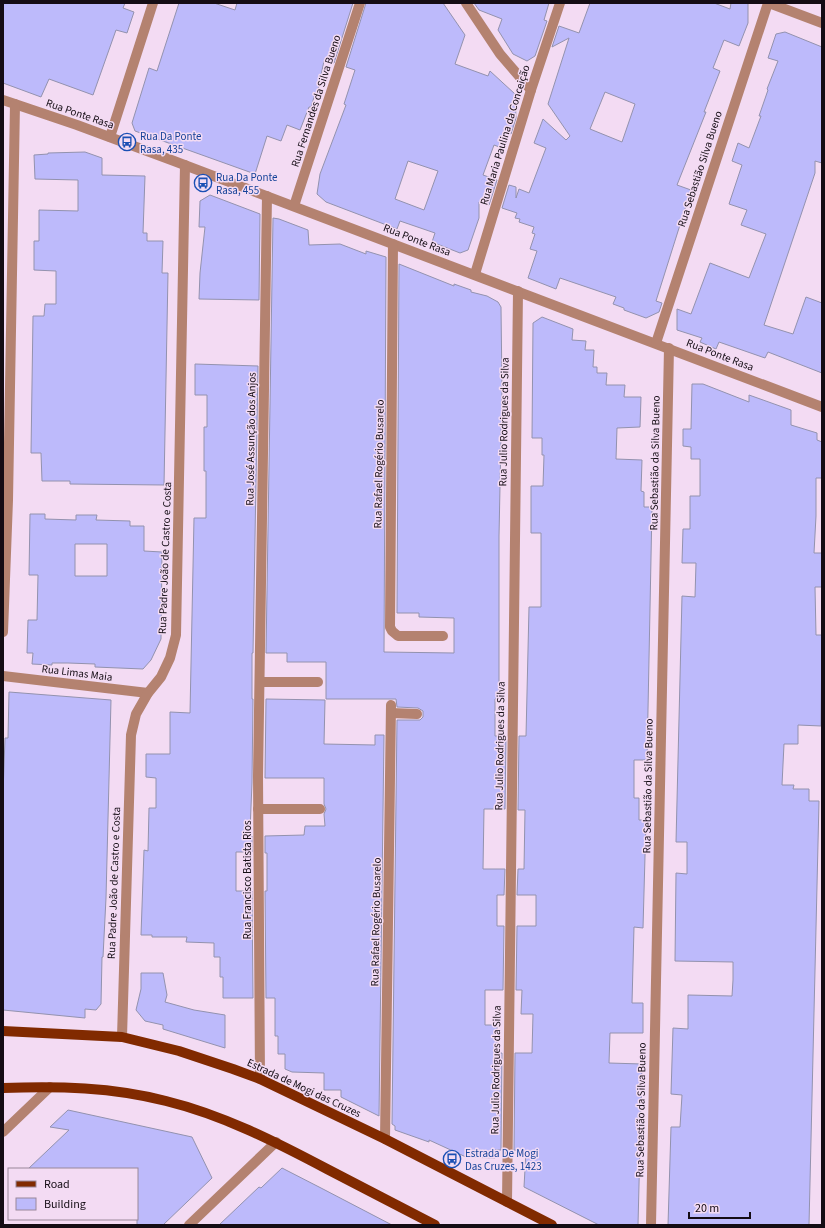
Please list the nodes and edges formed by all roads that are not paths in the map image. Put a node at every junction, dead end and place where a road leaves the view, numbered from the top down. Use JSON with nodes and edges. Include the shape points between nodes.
{"nodes":[{"id":1,"x":153,"y":3,"type":"edge"},
{"id":2,"x":360,"y":3,"type":"edge"},
{"id":3,"x":466,"y":3,"type":"edge"},
{"id":4,"x":560,"y":3,"type":"edge"},
{"id":5,"x":769,"y":3,"type":"edge"},
{"id":6,"x":822,"y":23,"type":"edge"},
{"id":7,"x":531,"y":90,"type":"junction"},
{"id":8,"x":3,"y":100,"type":"edge"},
{"id":9,"x":15,"y":104,"type":"junction"},
{"id":10,"x":110,"y":137,"type":"junction"},
{"id":11,"x":184,"y":165,"type":"junction"},
{"id":12,"x":267,"y":196,"type":"junction"},
{"id":13,"x":294,"y":206,"type":"junction"},
{"id":14,"x":393,"y":244,"type":"junction"},
{"id":15,"x":475,"y":274,"type":"junction"},
{"id":16,"x":518,"y":291,"type":"junction"},
{"id":17,"x":656,"y":343,"type":"junction"},
{"id":18,"x":669,"y":348,"type":"junction"},
{"id":19,"x":822,"y":407,"type":"edge"},
{"id":20,"x":3,"y":632,"type":"edge"},
{"id":21,"x":443,"y":636,"type":"dead end"},
{"id":22,"x":3,"y":676,"type":"edge"},
{"id":23,"x":260,"y":682,"type":"junction"},
{"id":24,"x":318,"y":682,"type":"dead end"},
{"id":25,"x":148,"y":694,"type":"junction"},
{"id":26,"x":417,"y":714,"type":"dead end"},
{"id":27,"x":258,"y":809,"type":"junction"},
{"id":28,"x":320,"y":809,"type":"dead end"},
{"id":29,"x":3,"y":1031,"type":"edge"},
{"id":30,"x":122,"y":1037,"type":"junction"},
{"id":31,"x":260,"y":1079,"type":"junction"},
{"id":32,"x":50,"y":1087,"type":"junction"},
{"id":33,"x":3,"y":1088,"type":"edge"},
{"id":34,"x":3,"y":1132,"type":"edge"},
{"id":35,"x":385,"y":1139,"type":"junction"},
{"id":36,"x":276,"y":1142,"type":"junction"},
{"id":37,"x":506,"y":1202,"type":"junction"},
{"id":38,"x":422,"y":1222,"type":"edge"},
{"id":39,"x":189,"y":1225,"type":"edge"},
{"id":40,"x":435,"y":1225,"type":"edge"},
{"id":41,"x":552,"y":1225,"type":"edge"},
{"id":42,"x":651,"y":1225,"type":"edge"}],
"edges":[{"from":1,"to":10,"type":"street"},
{"from":2,"to":13,"type":"street","name":"Rua Fernandes da Silva Bueno"},
{"from":3,"to":7,"type":"street","via":[[500,54]]},
{"from":4,"to":7,"type":"street","name":"Rua Maria Paulina da Conceição"},
{"from":5,"to":6,"type":"street"},
{"from":5,"to":17,"type":"street","name":"Rua Sebastião Silva Bueno"},
{"from":7,"to":15,"type":"street","name":"Rua Maria Paulina da Conceição"},
{"from":8,"to":9,"type":"street","name":"Rua Ponte Rasa"},
{"from":9,"to":10,"type":"street","name":"Rua Ponte Rasa"},
{"from":9,"to":20,"type":"street"},
{"from":10,"to":11,"type":"street","name":"Rua Ponte Rasa"},
{"from":11,"to":12,"type":"street","name":"Rua Ponte Rasa"},
{"from":11,"to":25,"type":"street","name":"Rua Padre João de Castro e Costa","via":[[176,635],[170,658],[161,677]]},
{"from":12,"to":13,"type":"street","name":"Rua Ponte Rasa"},
{"from":12,"to":23,"type":"street","name":"Rua José Assunção dos Anjos"},
{"from":13,"to":14,"type":"street","name":"Rua Ponte Rasa"},
{"from":14,"to":15,"type":"street","name":"Rua Ponte Rasa"},
{"from":14,"to":21,"type":"street","name":"Rua Rafael Rogério Busarelo","via":[[390,627],[398,636]]},
{"from":15,"to":16,"type":"street","name":"Rua Ponte Rasa"},
{"from":16,"to":17,"type":"street","name":"Rua Ponte Rasa"},
{"from":16,"to":37,"type":"street","name":"Rua Julio Rodrigues da Silva"},
{"from":17,"to":18,"type":"street","name":"Rua Ponte Rasa"},
{"from":18,"to":19,"type":"street","name":"Rua Ponte Rasa"},
{"from":18,"to":42,"type":"street","name":"Rua Sebastião da Silva Bueno"},
{"from":22,"to":25,"type":"street","name":"Rua Limas Maia"},
{"from":23,"to":24,"type":"street"},
{"from":23,"to":27,"type":"street","name":"Rua Francisco Batista Rios"},
{"from":25,"to":30,"type":"street","name":"Rua Padre João de Castro e Costa","via":[[136,714],[131,736]]},
{"from":26,"to":35,"type":"street","name":"Rua Rafael Rogério Busarelo","via":[[391,709]]},
{"from":27,"to":28,"type":"street"},
{"from":27,"to":31,"type":"street","name":"Rua Francisco Batista Rios"},
{"from":29,"to":30,"type":"main road","name":"Estrada de Mogi das Cruzes"},
{"from":30,"to":31,"type":"main road","name":"Estrada de Mogi das Cruzes","via":[[179,1051]]},
{"from":31,"to":35,"type":"main road","name":"Estrada de Mogi das Cruzes"},
{"from":32,"to":33,"type":"main road"},
{"from":32,"to":34,"type":"street"},
{"from":32,"to":36,"type":"main road","via":[[107,1090],[166,1101],[219,1118]]},
{"from":35,"to":37,"type":"main road","name":"Estrada de Mogi das Cruzes"},
{"from":36,"to":38,"type":"main road"},
{"from":36,"to":39,"type":"street"},
{"from":37,"to":41,"type":"main road","name":"Estrada de Mogi das Cruzes"},
{"from":38,"to":40,"type":"main road"}]}
